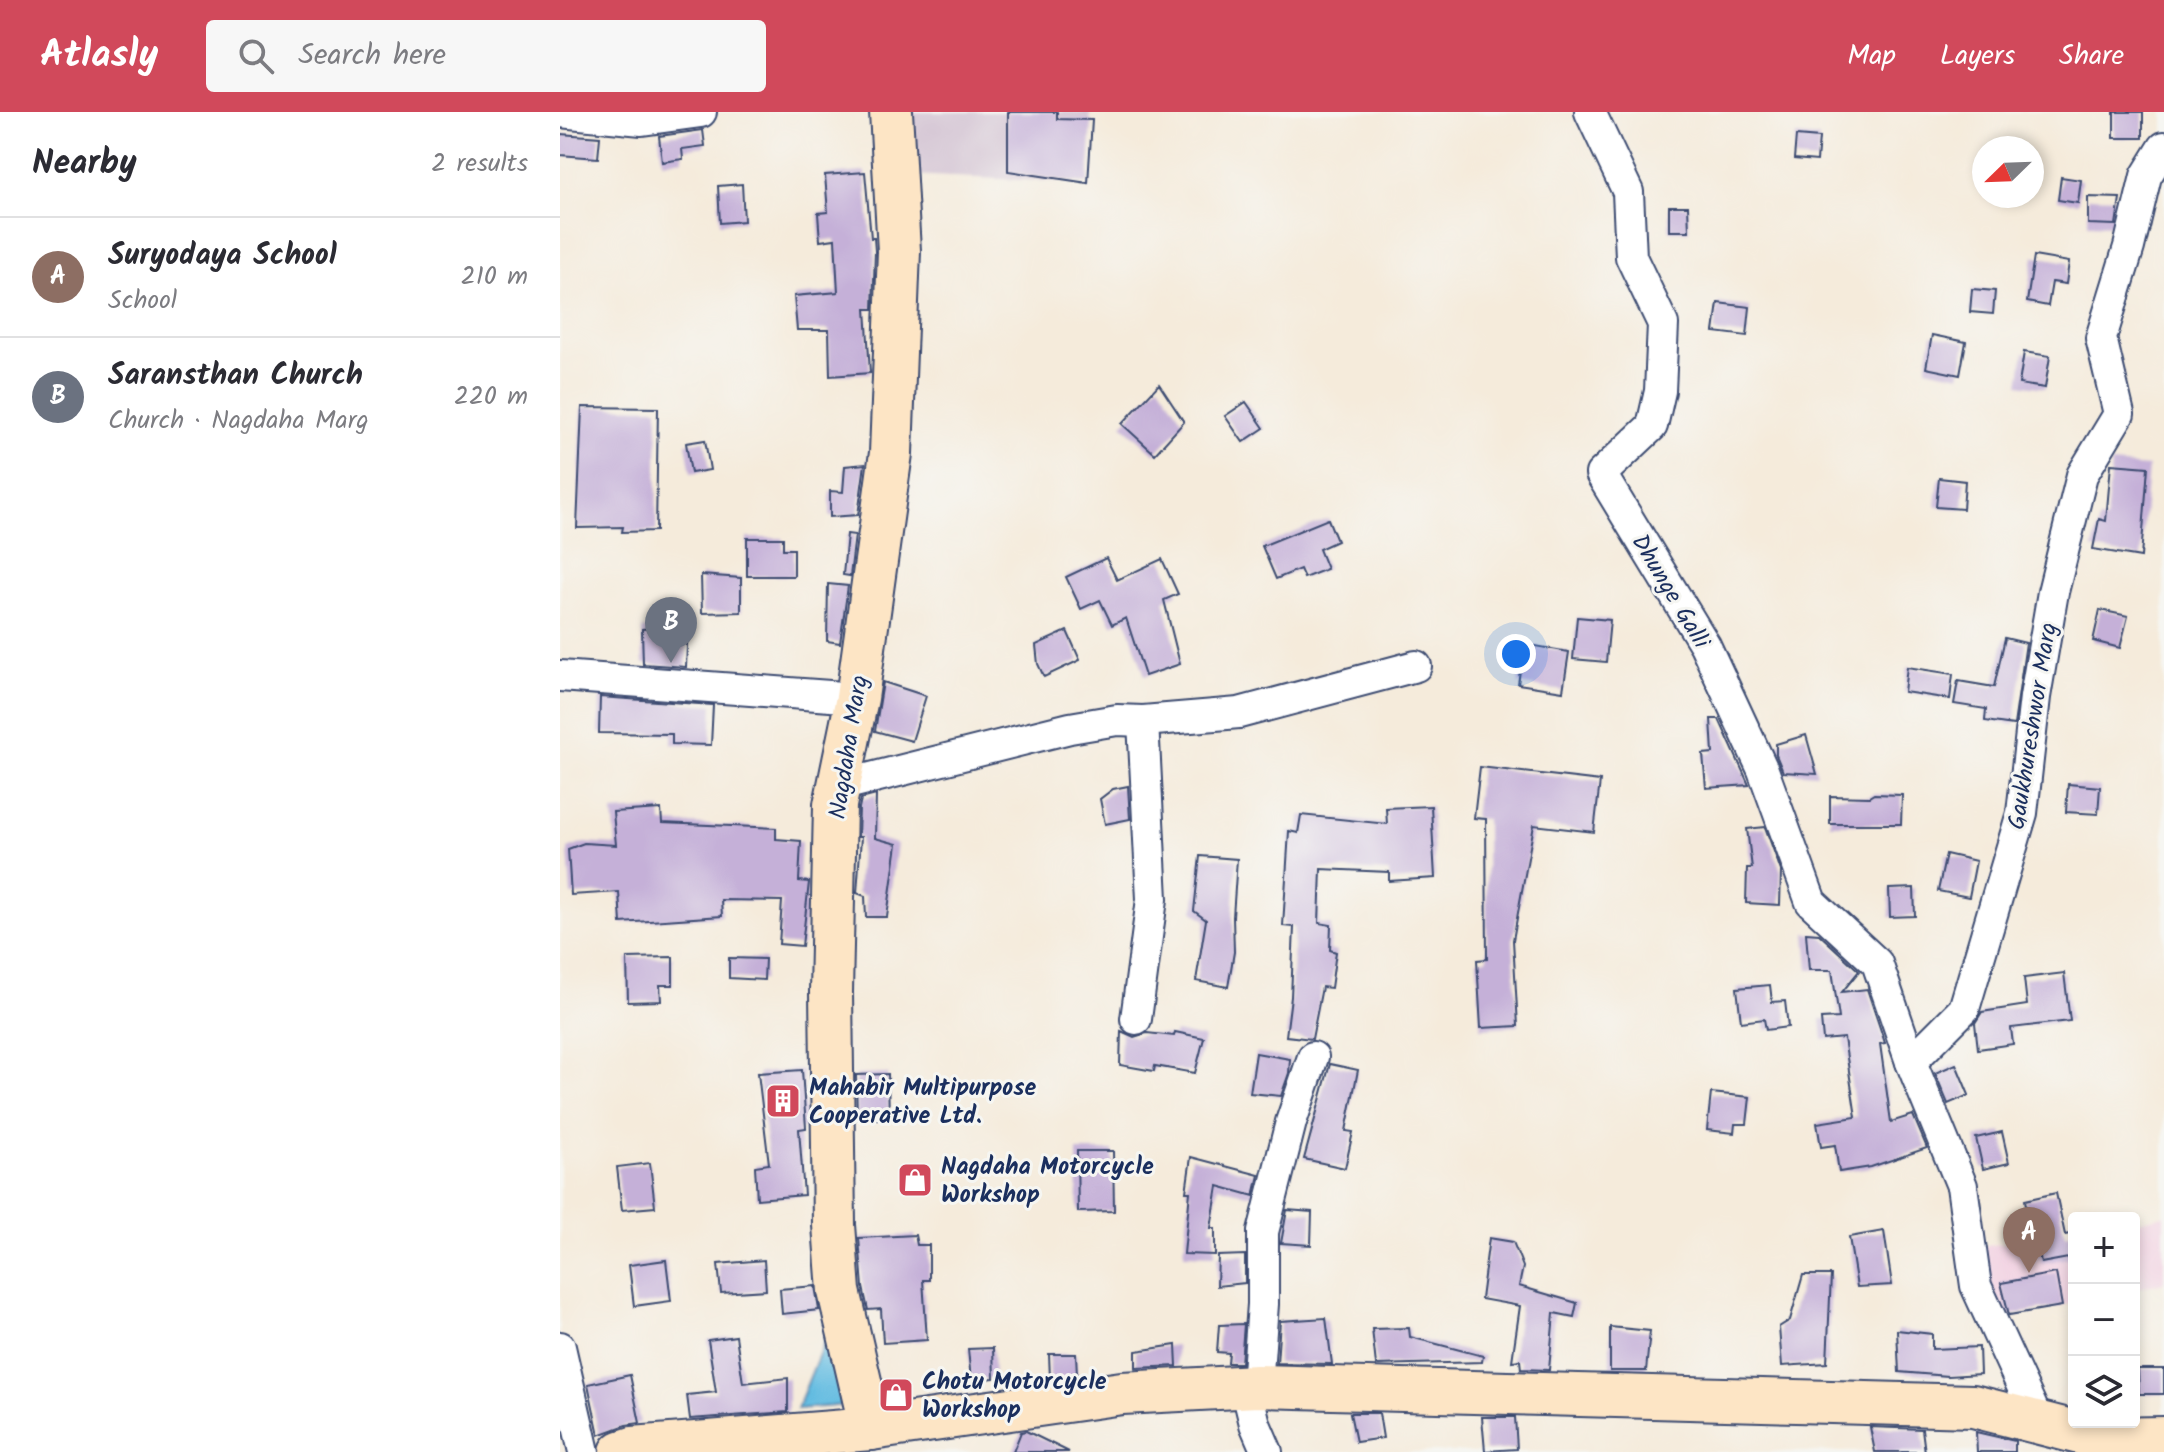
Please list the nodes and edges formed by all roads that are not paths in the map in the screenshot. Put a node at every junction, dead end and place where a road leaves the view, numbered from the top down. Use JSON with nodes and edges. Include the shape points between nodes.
{"nodes":[{"id":1,"x":560,"y":112,"type":"edge"},
{"id":2,"x":701,"y":112,"type":"edge"},
{"id":3,"x":891,"y":112,"type":"edge"},
{"id":4,"x":1590,"y":112,"type":"edge"},
{"id":5,"x":2164,"y":147,"type":"edge"},
{"id":6,"x":1416,"y":666,"type":"dead end"},
{"id":7,"x":560,"y":676,"type":"edge"},
{"id":8,"x":857,"y":698,"type":"junction"},
{"id":9,"x":1143,"y":721,"type":"junction"},
{"id":10,"x":839,"y":786,"type":"junction"},
{"id":11,"x":1136,"y":1019,"type":"dead end"},
{"id":12,"x":1313,"y":1057,"type":"dead end"},
{"id":13,"x":1911,"y":1062,"type":"junction"},
{"id":14,"x":560,"y":1347,"type":"edge"},
{"id":15,"x":1252,"y":1386,"type":"junction"},
{"id":16,"x":2039,"y":1423,"type":"junction"},
{"id":17,"x":871,"y":1429,"type":"junction"},
{"id":18,"x":2164,"y":1438,"type":"edge"},
{"id":19,"x":584,"y":1452,"type":"edge"},
{"id":20,"x":621,"y":1452,"type":"edge"},
{"id":21,"x":1267,"y":1452,"type":"edge"}],
"edges":[{"from":1,"to":2,"type":"street","via":[[642,120]]},
{"from":3,"to":8,"type":"main road","name":"Nagdaha Marg","via":[[899,251],[891,453]]},
{"from":4,"to":13,"type":"street","name":"Dhunge Galli","via":[[1628,192],[1631,257],[1663,324],[1660,391],[1652,426],[1601,474],[1705,645],[1763,770],[1811,902],[1877,963]]},
{"from":5,"to":13,"type":"street","name":"Gaukhureshwor Marg","via":[[2146,176],[2101,338],[2119,414],[2082,475],[2053,592],[2022,813],[1964,1009]]},
{"from":6,"to":9,"type":"street","via":[[1239,713]]},
{"from":7,"to":8,"type":"street"},
{"from":8,"to":10,"type":"main road","name":"Nagdaha Marg"},
{"from":9,"to":10,"type":"street","via":[[1070,728]]},
{"from":9,"to":11,"type":"street","via":[[1152,899]]},
{"from":10,"to":17,"type":"main road","name":"Nagdaha Marg","via":[[831,992],[834,1225],[839,1291]]},
{"from":12,"to":15,"type":"street","via":[[1263,1232],[1263,1304]]},
{"from":13,"to":16,"type":"street","via":[[1962,1186],[1976,1286]]},
{"from":14,"to":19,"type":"street"},
{"from":15,"to":16,"type":"main road","via":[[1973,1406]]},
{"from":15,"to":17,"type":"main road","via":[[1122,1393]]},
{"from":15,"to":21,"type":"street","via":[[1255,1424]]},
{"from":16,"to":18,"type":"main road","via":[[2103,1439]]},
{"from":17,"to":20,"type":"main road"}]}
